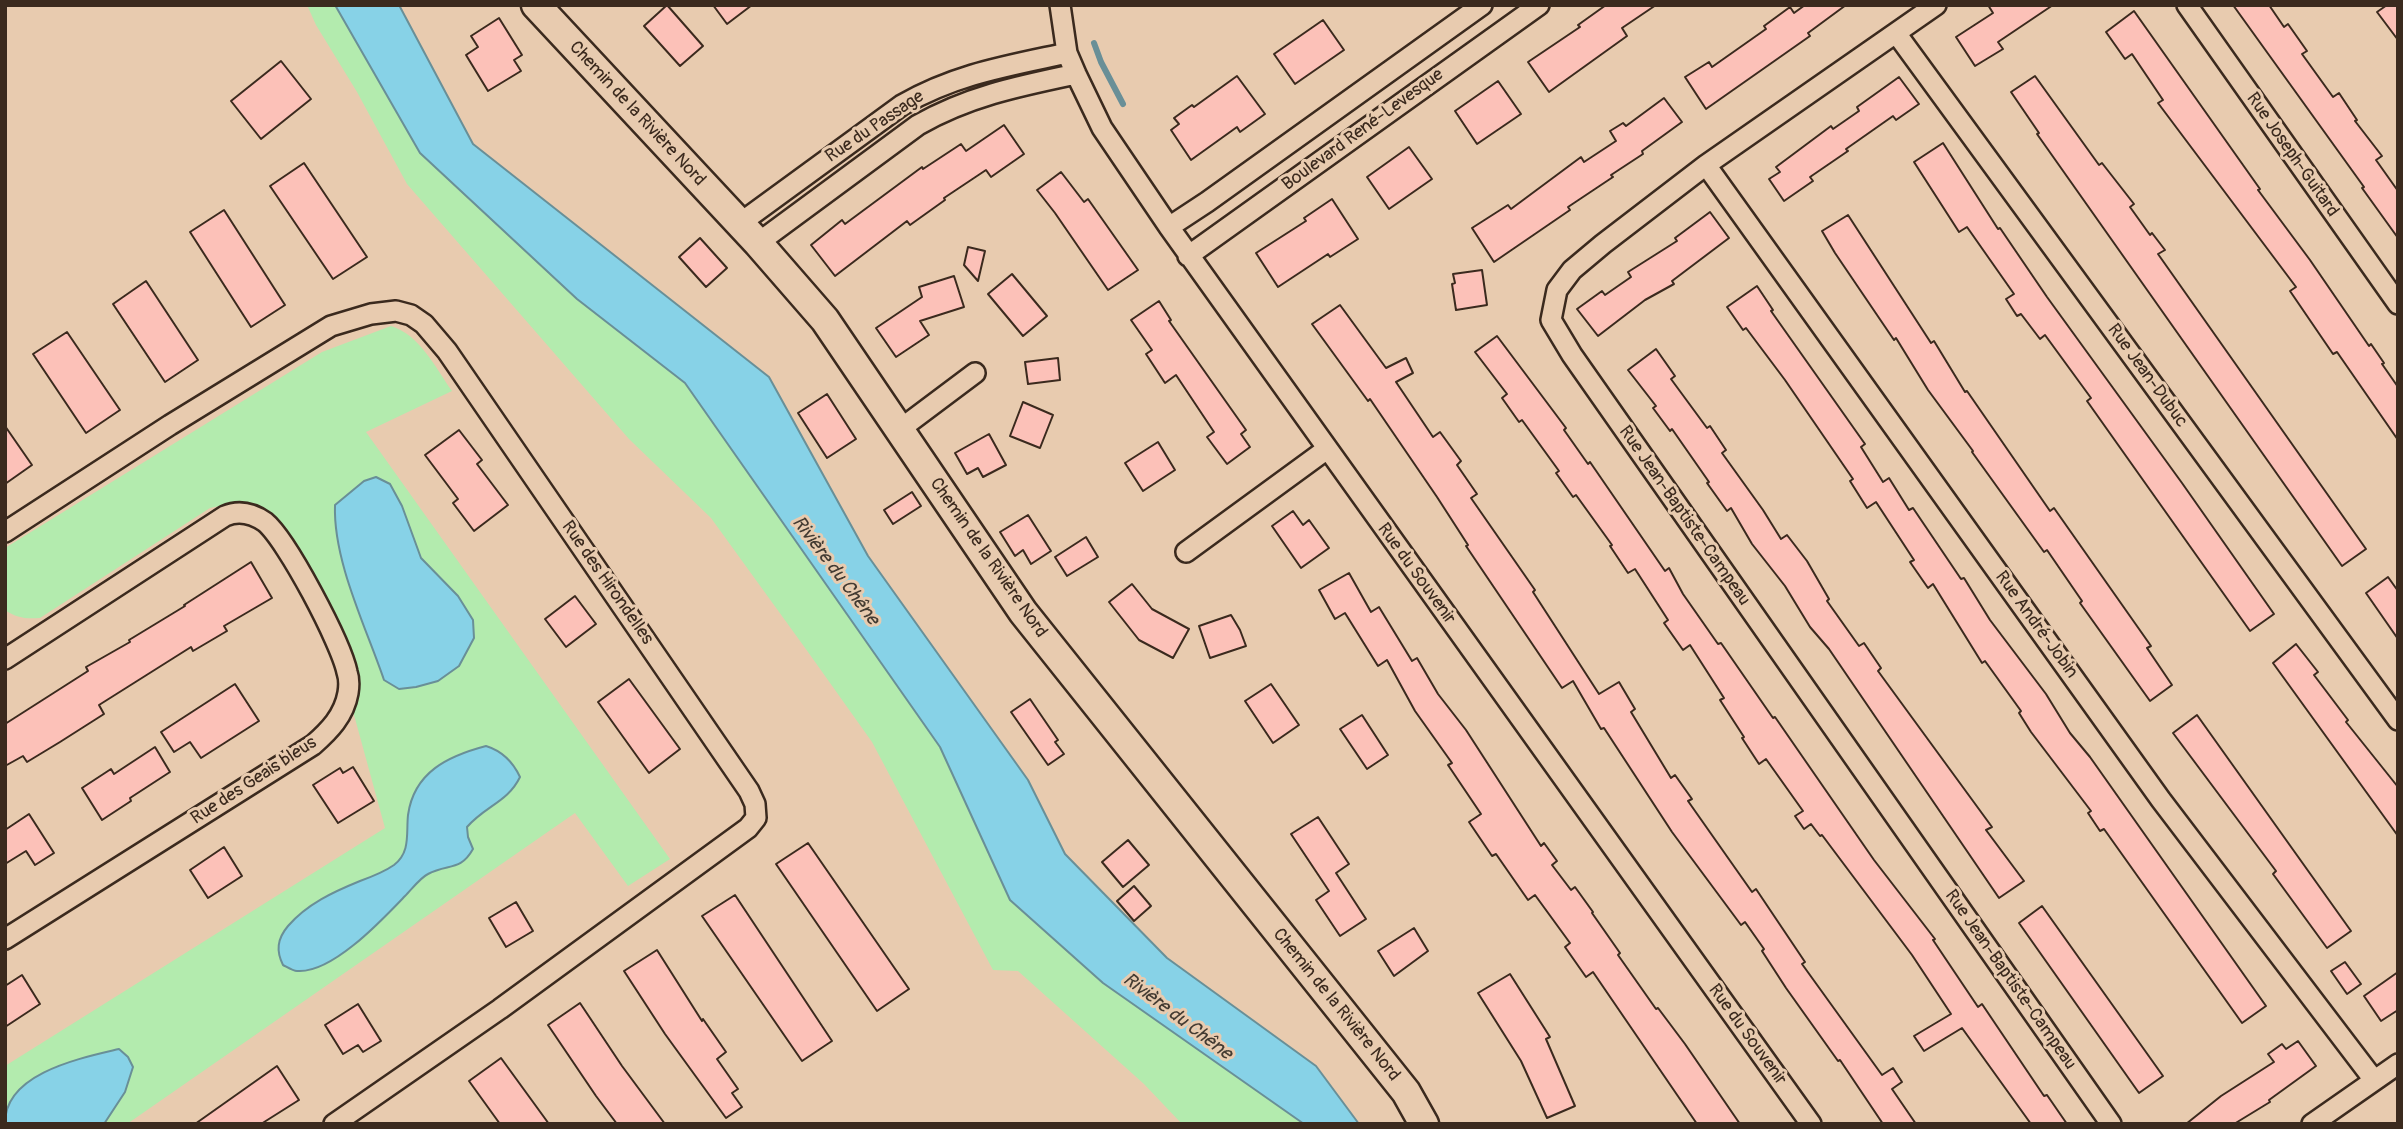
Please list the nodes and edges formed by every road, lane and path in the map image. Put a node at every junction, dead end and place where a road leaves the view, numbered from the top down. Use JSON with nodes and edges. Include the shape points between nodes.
{"nodes":[{"id":1,"x":536,"y":5,"type":"edge"},
{"id":2,"x":1060,"y":5,"type":"edge"},
{"id":3,"x":1482,"y":5,"type":"edge"},
{"id":4,"x":1539,"y":5,"type":"edge"},
{"id":5,"x":1936,"y":5,"type":"edge"},
{"id":6,"x":2187,"y":5,"type":"edge"},
{"id":7,"x":1896,"y":33,"type":"junction"},
{"id":8,"x":1067,"y":53,"type":"junction"},
{"id":9,"x":1076,"y":74,"type":"junction"},
{"id":10,"x":1706,"y":165,"type":"junction"},
{"id":11,"x":1168,"y":227,"type":"junction"},
{"id":12,"x":748,"y":233,"type":"junction"},
{"id":13,"x":1188,"y":256,"type":"junction"},
{"id":14,"x":2398,"y":304,"type":"edge"},
{"id":15,"x":975,"y":373,"type":"dead end"},
{"id":16,"x":899,"y":430,"type":"junction"},
{"id":17,"x":1327,"y":449,"type":"junction"},
{"id":18,"x":5,"y":532,"type":"edge"},
{"id":19,"x":1186,"y":552,"type":"dead end"},
{"id":20,"x":6,"y":658,"type":"edge"},
{"id":21,"x":2398,"y":720,"type":"edge"},
{"id":22,"x":5,"y":939,"type":"edge"},
{"id":23,"x":2398,"y":1064,"type":"edge"},
{"id":24,"x":2374,"y":1080,"type":"junction"},
{"id":25,"x":334,"y":1124,"type":"edge"},
{"id":26,"x":1424,"y":1124,"type":"edge"},
{"id":27,"x":1811,"y":1124,"type":"edge"},
{"id":28,"x":2110,"y":1124,"type":"edge"},
{"id":29,"x":2312,"y":1124,"type":"edge"}],
"edges":[{"from":1,"to":12,"type":"street","name":"Chemin de la Rivière Nord"},
{"from":2,"to":8,"type":"street","name":"Rue du Souvenir"},
{"from":3,"to":11,"type":"street","name":"Boulevard René-Levesque"},
{"from":4,"to":13,"type":"street","name":"Boulevard René-Levesque"},
{"from":5,"to":7,"type":"street","name":"Rue Jean-Baptiste-Campeau"},
{"from":6,"to":14,"type":"street","name":"Rue Joseph-Guitard"},
{"from":7,"to":10,"type":"street","name":"Rue Jean-Baptiste-Campeau"},
{"from":7,"to":21,"type":"street","name":"Rue Jean-Dubuc"},
{"from":8,"to":9,"type":"street","name":"Rue du Souvenir"},
{"from":8,"to":12,"type":"street","name":"Rue du Passage","via":[[970,74],[928,90],[902,105]]},
{"from":9,"to":11,"type":"street","name":"Rue du Souvenir","via":[[1102,128]]},
{"from":9,"to":12,"type":"street","name":"Rue du Passage","via":[[986,94],[944,110]]},
{"from":10,"to":24,"type":"street","name":"Rue André-Jobin","via":[[2161,800]]},
{"from":10,"to":28,"type":"street","name":"Rue Jean-Baptiste-Campeau","via":[[1572,270],[1557,290],[1551,320]]},
{"from":11,"to":13,"type":"street","name":"Rue du Souvenir"},
{"from":12,"to":16,"type":"street","name":"Chemin de la Rivière Nord","via":[[825,320]]},
{"from":13,"to":17,"type":"street","name":"Rue du Souvenir"},
{"from":15,"to":16,"type":"street"},
{"from":16,"to":26,"type":"street","name":"Chemin de la Rivière Nord","via":[[1023,612],[1406,1092]]},
{"from":17,"to":19,"type":"street"},
{"from":17,"to":27,"type":"street","name":"Rue du Souvenir"},
{"from":18,"to":25,"type":"street","name":"Rue des Hirondelles","via":[[331,326],[371,314],[396,311],[411,315],[447,351],[749,791],[756,818],[748,828]]},
{"from":20,"to":22,"type":"street","name":"Rue des Geais bleus","via":[[225,516],[244,512],[275,532],[317,603],[348,673],[348,693],[341,715],[313,745]]},
{"from":23,"to":24,"type":"street"},
{"from":24,"to":29,"type":"street"}]}
